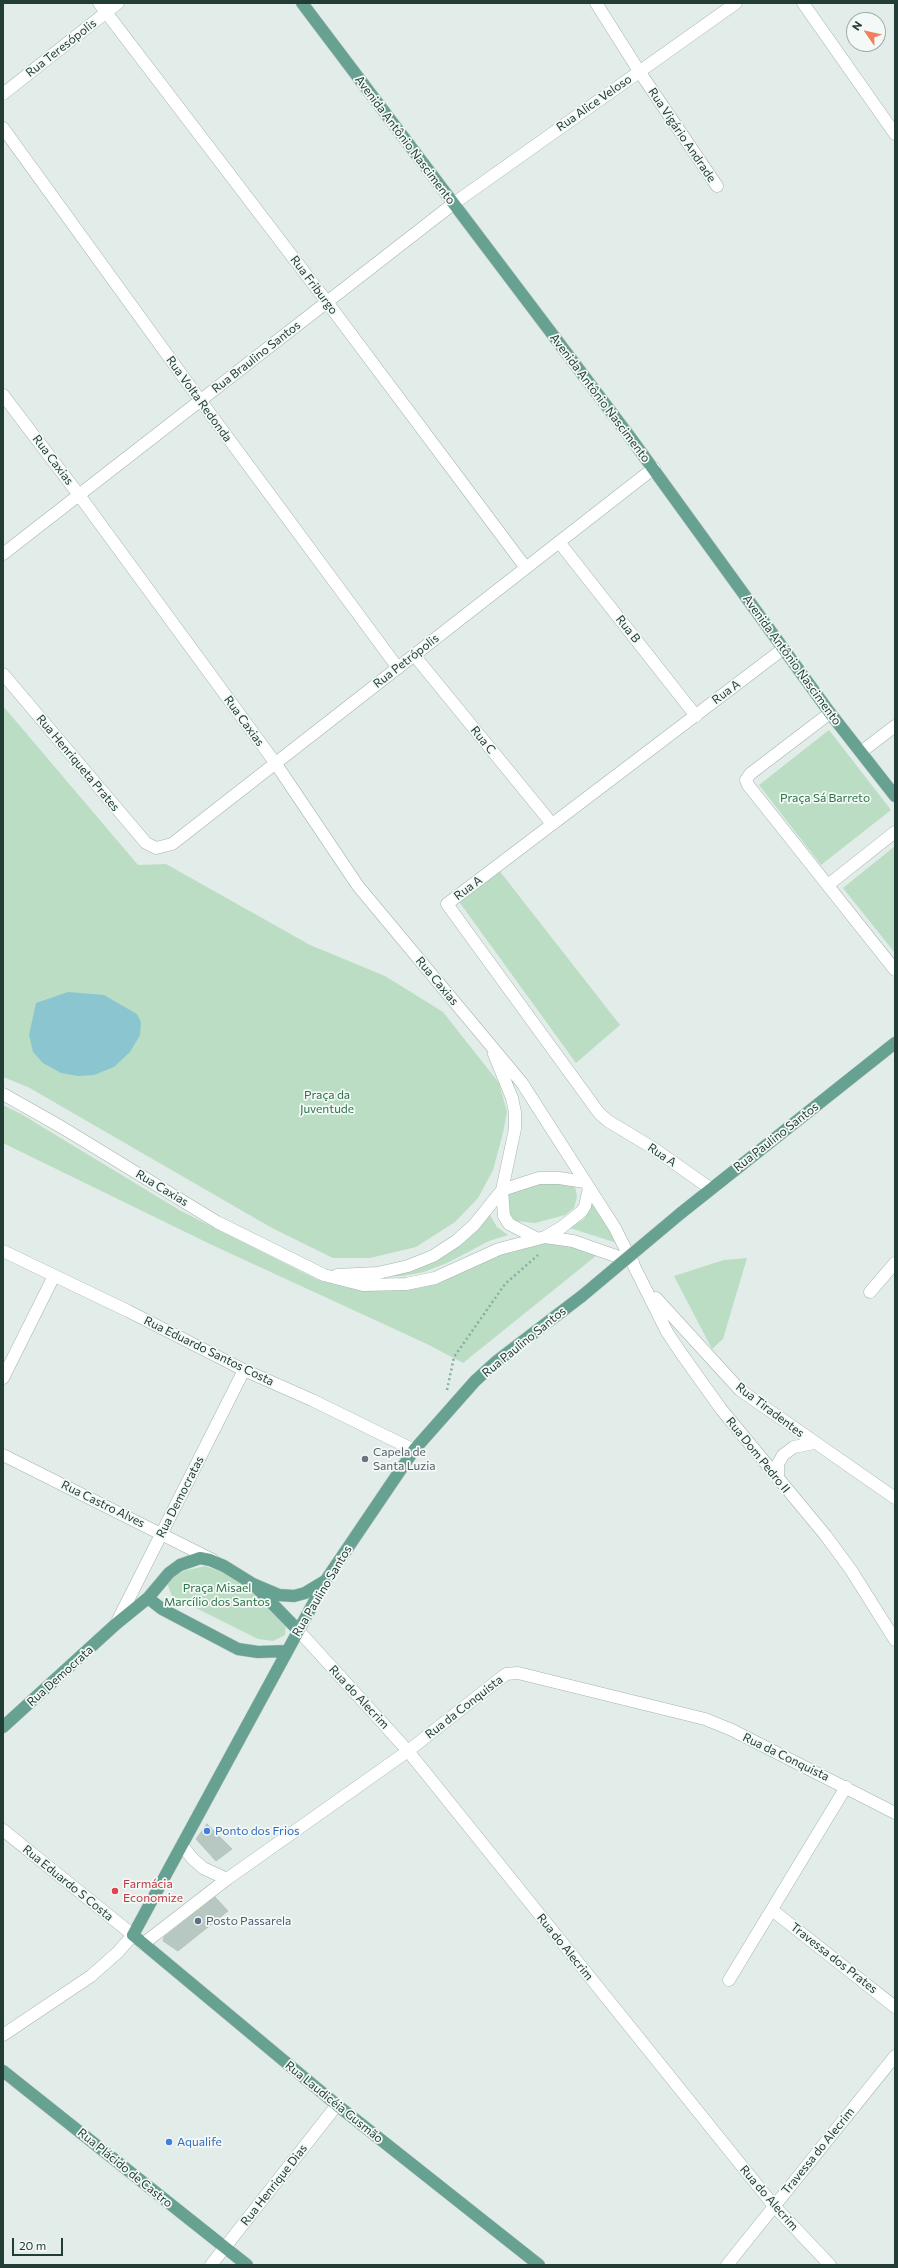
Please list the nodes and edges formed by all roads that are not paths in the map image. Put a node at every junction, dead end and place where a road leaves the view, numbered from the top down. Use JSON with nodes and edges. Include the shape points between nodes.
{"nodes":[{"id":1,"x":118,"y":3,"type":"edge"},
{"id":2,"x":302,"y":3,"type":"edge"},
{"id":3,"x":596,"y":3,"type":"edge"},
{"id":4,"x":736,"y":3,"type":"edge"},
{"id":5,"x":803,"y":3,"type":"edge"},
{"id":6,"x":102,"y":8,"type":"edge"},
{"id":7,"x":639,"y":71,"type":"junction"},
{"id":8,"x":3,"y":94,"type":"edge"},
{"id":9,"x":891,"y":120,"type":"edge"},
{"id":10,"x":3,"y":128,"type":"edge"},
{"id":11,"x":895,"y":134,"type":"edge"},
{"id":12,"x":717,"y":186,"type":"dead end"},
{"id":13,"x":453,"y":204,"type":"junction"},
{"id":14,"x":327,"y":302,"type":"junction"},
{"id":15,"x":3,"y":395,"type":"edge"},
{"id":16,"x":200,"y":400,"type":"junction"},
{"id":17,"x":654,"y":468,"type":"junction"},
{"id":18,"x":79,"y":495,"type":"junction"},
{"id":19,"x":559,"y":542,"type":"junction"},
{"id":20,"x":3,"y":554,"type":"edge"},
{"id":21,"x":526,"y":568,"type":"junction"},
{"id":22,"x":784,"y":649,"type":"junction"},
{"id":23,"x":414,"y":655,"type":"junction"},
{"id":24,"x":398,"y":668,"type":"junction"},
{"id":25,"x":3,"y":674,"type":"edge"},
{"id":26,"x":830,"y":713,"type":"junction"},
{"id":27,"x":696,"y":716,"type":"junction"},
{"id":28,"x":895,"y":726,"type":"edge"},
{"id":29,"x":861,"y":752,"type":"junction"},
{"id":30,"x":276,"y":764,"type":"junction"},
{"id":31,"x":895,"y":796,"type":"edge"},
{"id":32,"x":552,"y":824,"type":"junction"},
{"id":33,"x":895,"y":832,"type":"edge"},
{"id":34,"x":156,"y":848,"type":"joint"},
{"id":35,"x":828,"y":885,"type":"junction"},
{"id":36,"x":895,"y":970,"type":"edge"},
{"id":37,"x":895,"y":1043,"type":"edge"},
{"id":38,"x":489,"y":1044,"type":"junction"},
{"id":39,"x":3,"y":1094,"type":"edge"},
{"id":40,"x":587,"y":1185,"type":"junction"},
{"id":41,"x":711,"y":1189,"type":"junction"},
{"id":42,"x":502,"y":1190,"type":"junction"},
{"id":43,"x":546,"y":1238,"type":"junction"},
{"id":44,"x":3,"y":1251,"type":"edge"},
{"id":45,"x":633,"y":1262,"type":"junction"},
{"id":46,"x":894,"y":1268,"type":"edge"},
{"id":47,"x":324,"y":1275,"type":"junction"},
{"id":48,"x":54,"y":1276,"type":"junction"},
{"id":49,"x":645,"y":1285,"type":"junction"},
{"id":50,"x":870,"y":1292,"type":"dead end"},
{"id":51,"x":244,"y":1370,"type":"junction"},
{"id":52,"x":3,"y":1378,"type":"edge"},
{"id":53,"x":814,"y":1443,"type":"junction"},
{"id":54,"x":414,"y":1450,"type":"junction"},
{"id":55,"x":3,"y":1455,"type":"edge"},
{"id":56,"x":778,"y":1479,"type":"junction"},
{"id":57,"x":895,"y":1498,"type":"edge"},
{"id":58,"x":161,"y":1533,"type":"junction"},
{"id":59,"x":224,"y":1566,"type":"junction"},
{"id":60,"x":326,"y":1580,"type":"junction"},
{"id":61,"x":253,"y":1584,"type":"junction"},
{"id":62,"x":148,"y":1598,"type":"junction"},
{"id":63,"x":116,"y":1624,"type":"junction"},
{"id":64,"x":298,"y":1630,"type":"junction"},
{"id":65,"x":895,"y":1640,"type":"edge"},
{"id":66,"x":286,"y":1651,"type":"junction"},
{"id":67,"x":3,"y":1727,"type":"edge"},
{"id":68,"x":408,"y":1751,"type":"junction"},
{"id":69,"x":846,"y":1787,"type":"junction"},
{"id":70,"x":895,"y":1813,"type":"edge"},
{"id":71,"x":3,"y":1830,"type":"edge"},
{"id":72,"x":182,"y":1845,"type":"junction"},
{"id":73,"x":227,"y":1879,"type":"junction"},
{"id":74,"x":772,"y":1910,"type":"junction"},
{"id":75,"x":133,"y":1935,"type":"junction"},
{"id":76,"x":143,"y":1944,"type":"junction"},
{"id":77,"x":729,"y":1980,"type":"dead end"},
{"id":78,"x":895,"y":2007,"type":"edge"},
{"id":79,"x":3,"y":2035,"type":"edge"},
{"id":80,"x":895,"y":2056,"type":"edge"},
{"id":81,"x":3,"y":2071,"type":"edge"},
{"id":82,"x":337,"y":2105,"type":"junction"},
{"id":83,"x":774,"y":2206,"type":"junction"},
{"id":84,"x":225,"y":2248,"type":"junction"},
{"id":85,"x":211,"y":2265,"type":"edge"},
{"id":86,"x":247,"y":2265,"type":"edge"},
{"id":87,"x":539,"y":2265,"type":"edge"},
{"id":88,"x":727,"y":2265,"type":"edge"},
{"id":89,"x":830,"y":2265,"type":"edge"}],
"edges":[{"from":1,"to":6,"type":"street","name":"Rua Teresópolis"},
{"from":2,"to":13,"type":"main road","name":"Avenida Antônio Nascimento"},
{"from":3,"to":7,"type":"street","name":"Rua Vigário Andrade"},
{"from":4,"to":7,"type":"street","name":"Rua Alice Veloso"},
{"from":5,"to":9,"type":"street"},
{"from":6,"to":8,"type":"street","name":"Rua Teresópolis"},
{"from":6,"to":14,"type":"street","name":"Rua Friburgo"},
{"from":7,"to":12,"type":"street","name":"Rua Vigário Andrade"},
{"from":7,"to":13,"type":"street","name":"Rua Alice Veloso"},
{"from":9,"to":11,"type":"street"},
{"from":10,"to":16,"type":"street","name":"Rua Volta Redonda"},
{"from":13,"to":14,"type":"street","name":"Rua Braulino Santos"},
{"from":13,"to":17,"type":"main road","name":"Avenida Antônio Nascimento"},
{"from":14,"to":16,"type":"street","name":"Rua Braulino Santos"},
{"from":14,"to":21,"type":"street","name":"Rua Friburgo"},
{"from":15,"to":18,"type":"street","name":"Rua Caxias"},
{"from":16,"to":18,"type":"street","name":"Rua Braulino Santos"},
{"from":16,"to":24,"type":"street","name":"Rua Volta Redonda"},
{"from":17,"to":19,"type":"street","name":"Rua Petrópolis"},
{"from":17,"to":22,"type":"main road","name":"Avenida Antônio Nascimento"},
{"from":18,"to":20,"type":"street","name":"Rua Braulino Santos"},
{"from":18,"to":30,"type":"street","name":"Rua Caxias"},
{"from":19,"to":21,"type":"street","name":"Rua Petrópolis"},
{"from":19,"to":27,"type":"street","name":"Rua B"},
{"from":21,"to":23,"type":"street","name":"Rua Petrópolis"},
{"from":22,"to":26,"type":"main road","name":"Avenida Antônio Nascimento"},
{"from":22,"to":27,"type":"street","name":"Rua A"},
{"from":23,"to":24,"type":"street","name":"Rua Petrópolis"},
{"from":23,"to":32,"type":"street","name":"Rua C"},
{"from":24,"to":30,"type":"street","name":"Rua Petrópolis"},
{"from":25,"to":34,"type":"street","name":"Rua Henriqueta Prates","via":[[138,835]]},
{"from":26,"to":29,"type":"main road","name":"Avenida Antônio Nascimento"},
{"from":26,"to":35,"type":"street","via":[[750,774],[746,780]]},
{"from":27,"to":32,"type":"street","name":"Rua A"},
{"from":28,"to":29,"type":"street"},
{"from":29,"to":31,"type":"main road","name":"Avenida Antônio Nascimento"},
{"from":30,"to":34,"type":"street","name":"Rua Petrópolis","via":[[172,844]]},
{"from":30,"to":38,"type":"street","name":"Rua Caxias","via":[[358,886]]},
{"from":32,"to":41,"type":"street","name":"Rua A","via":[[447,905],[599,1113]]},
{"from":33,"to":35,"type":"street"},
{"from":35,"to":36,"type":"street"},
{"from":37,"to":41,"type":"main road","name":"Rua Paulino Santos"},
{"from":38,"to":40,"type":"street","name":"Rua Caxias","via":[[522,1083]]},
{"from":38,"to":42,"type":"street","via":[[515,1112],[515,1129]]},
{"from":39,"to":47,"type":"street","name":"Rua Caxias","via":[[217,1222]]},
{"from":40,"to":42,"type":"street","via":[[559,1178],[539,1178]]},
{"from":40,"to":43,"type":"street","via":[[585,1206],[582,1211]]},
{"from":40,"to":45,"type":"street","name":"Rua Dom Pedro II"},
{"from":41,"to":54,"type":"main road","name":"Rua Paulino Santos","bridge":true,"via":[[582,1296],[491,1366]]},
{"from":42,"to":43,"type":"street","via":[[506,1220]]},
{"from":42,"to":47,"type":"street","name":"Rua Caxias","via":[[466,1233],[433,1256],[408,1266],[378,1273]]},
{"from":43,"to":45,"type":"street","name":"Rua Caxias","via":[[573,1241]]},
{"from":43,"to":47,"type":"street","name":"Rua Caxias","via":[[499,1249],[435,1278],[406,1284],[363,1285]]},
{"from":44,"to":48,"type":"street","name":"Rua Eduardo Santos Costa"},
{"from":45,"to":49,"type":"street","name":"Rua Dom Pedro II"},
{"from":46,"to":50,"type":"street"},
{"from":48,"to":51,"type":"street","name":"Rua Eduardo Santos Costa"},
{"from":48,"to":52,"type":"street"},
{"from":49,"to":53,"type":"street","name":"Rua Tiradentes","via":[[740,1390]]},
{"from":49,"to":56,"type":"street","name":"Rua Dom Pedro II","via":[[667,1332],[681,1353],[721,1409]]},
{"from":51,"to":54,"type":"street","name":"Rua Eduardo Santos Costa"},
{"from":51,"to":58,"type":"street","name":"Rua Democratas"},
{"from":53,"to":56,"type":"street","via":[[794,1447],[783,1455],[778,1464]]},
{"from":53,"to":57,"type":"street","name":"Rua Tiradentes"},
{"from":54,"to":60,"type":"main road","name":"Rua Paulino Santos"},
{"from":55,"to":58,"type":"street","name":"Rua Castro Alves"},
{"from":56,"to":65,"type":"street","name":"Rua Dom Pedro II","via":[[851,1570]]},
{"from":58,"to":59,"type":"street","name":"Rua Castro Alves"},
{"from":58,"to":63,"type":"street","name":"Rua Democratas"},
{"from":59,"to":61,"type":"main road","name":"Rua Democrata"},
{"from":59,"to":62,"type":"main road","name":"Rua Democrata","via":[[200,1558],[180,1565],[169,1573]]},
{"from":60,"to":61,"type":"main road","via":[[305,1593],[294,1596],[279,1595]]},
{"from":60,"to":64,"type":"main road","name":"Rua Paulino Santos"},
{"from":61,"to":64,"type":"main road"},
{"from":62,"to":63,"type":"main road","name":"Rua Democrata"},
{"from":62,"to":66,"type":"main road","via":[[162,1609],[238,1649],[258,1652]]},
{"from":63,"to":67,"type":"main road","name":"Rua Democrata"},
{"from":64,"to":66,"type":"main road","name":"Rua Paulino Santos"},
{"from":64,"to":68,"type":"street","name":"Rua do Alecrim"},
{"from":66,"to":72,"type":"main road","name":"Rua Paulino Santos"},
{"from":68,"to":69,"type":"street","name":"Rua da Conquista","via":[[499,1678],[506,1674],[518,1673],[705,1719]]},
{"from":68,"to":73,"type":"street","name":"Rua da Conquista"},
{"from":68,"to":83,"type":"street","name":"Rua do Alecrim"},
{"from":69,"to":70,"type":"street","name":"Rua da Conquista"},
{"from":69,"to":74,"type":"street"},
{"from":71,"to":75,"type":"street","name":"Rua Eduardo S Costa"},
{"from":72,"to":73,"type":"street","via":[[203,1868]]},
{"from":72,"to":75,"type":"main road","name":"Rua Paulino Santos"},
{"from":73,"to":76,"type":"street","name":"Rua da Conquista"},
{"from":74,"to":77,"type":"street"},
{"from":74,"to":78,"type":"street","name":"Travessa dos Prates"},
{"from":75,"to":76,"type":"main road","name":"Rua Laudicéia Gusmão"},
{"from":75,"to":79,"type":"street","via":[[91,1976]]},
{"from":76,"to":82,"type":"main road","name":"Rua Laudicéia Gusmão"},
{"from":80,"to":83,"type":"street","name":"Travessa do Alecrim"},
{"from":81,"to":84,"type":"main road","name":"Rua Plácido de Castro"},
{"from":82,"to":84,"type":"street","name":"Rua Henrique Dias"},
{"from":82,"to":87,"type":"main road","name":"Rua Laudicéia Gusmão"},
{"from":83,"to":88,"type":"street","name":"Travessa do Alecrim"},
{"from":83,"to":89,"type":"street","name":"Rua do Alecrim"},
{"from":84,"to":85,"type":"street","name":"Rua Henrique Dias"},
{"from":84,"to":86,"type":"main road","name":"Rua Plácido de Castro"}]}
